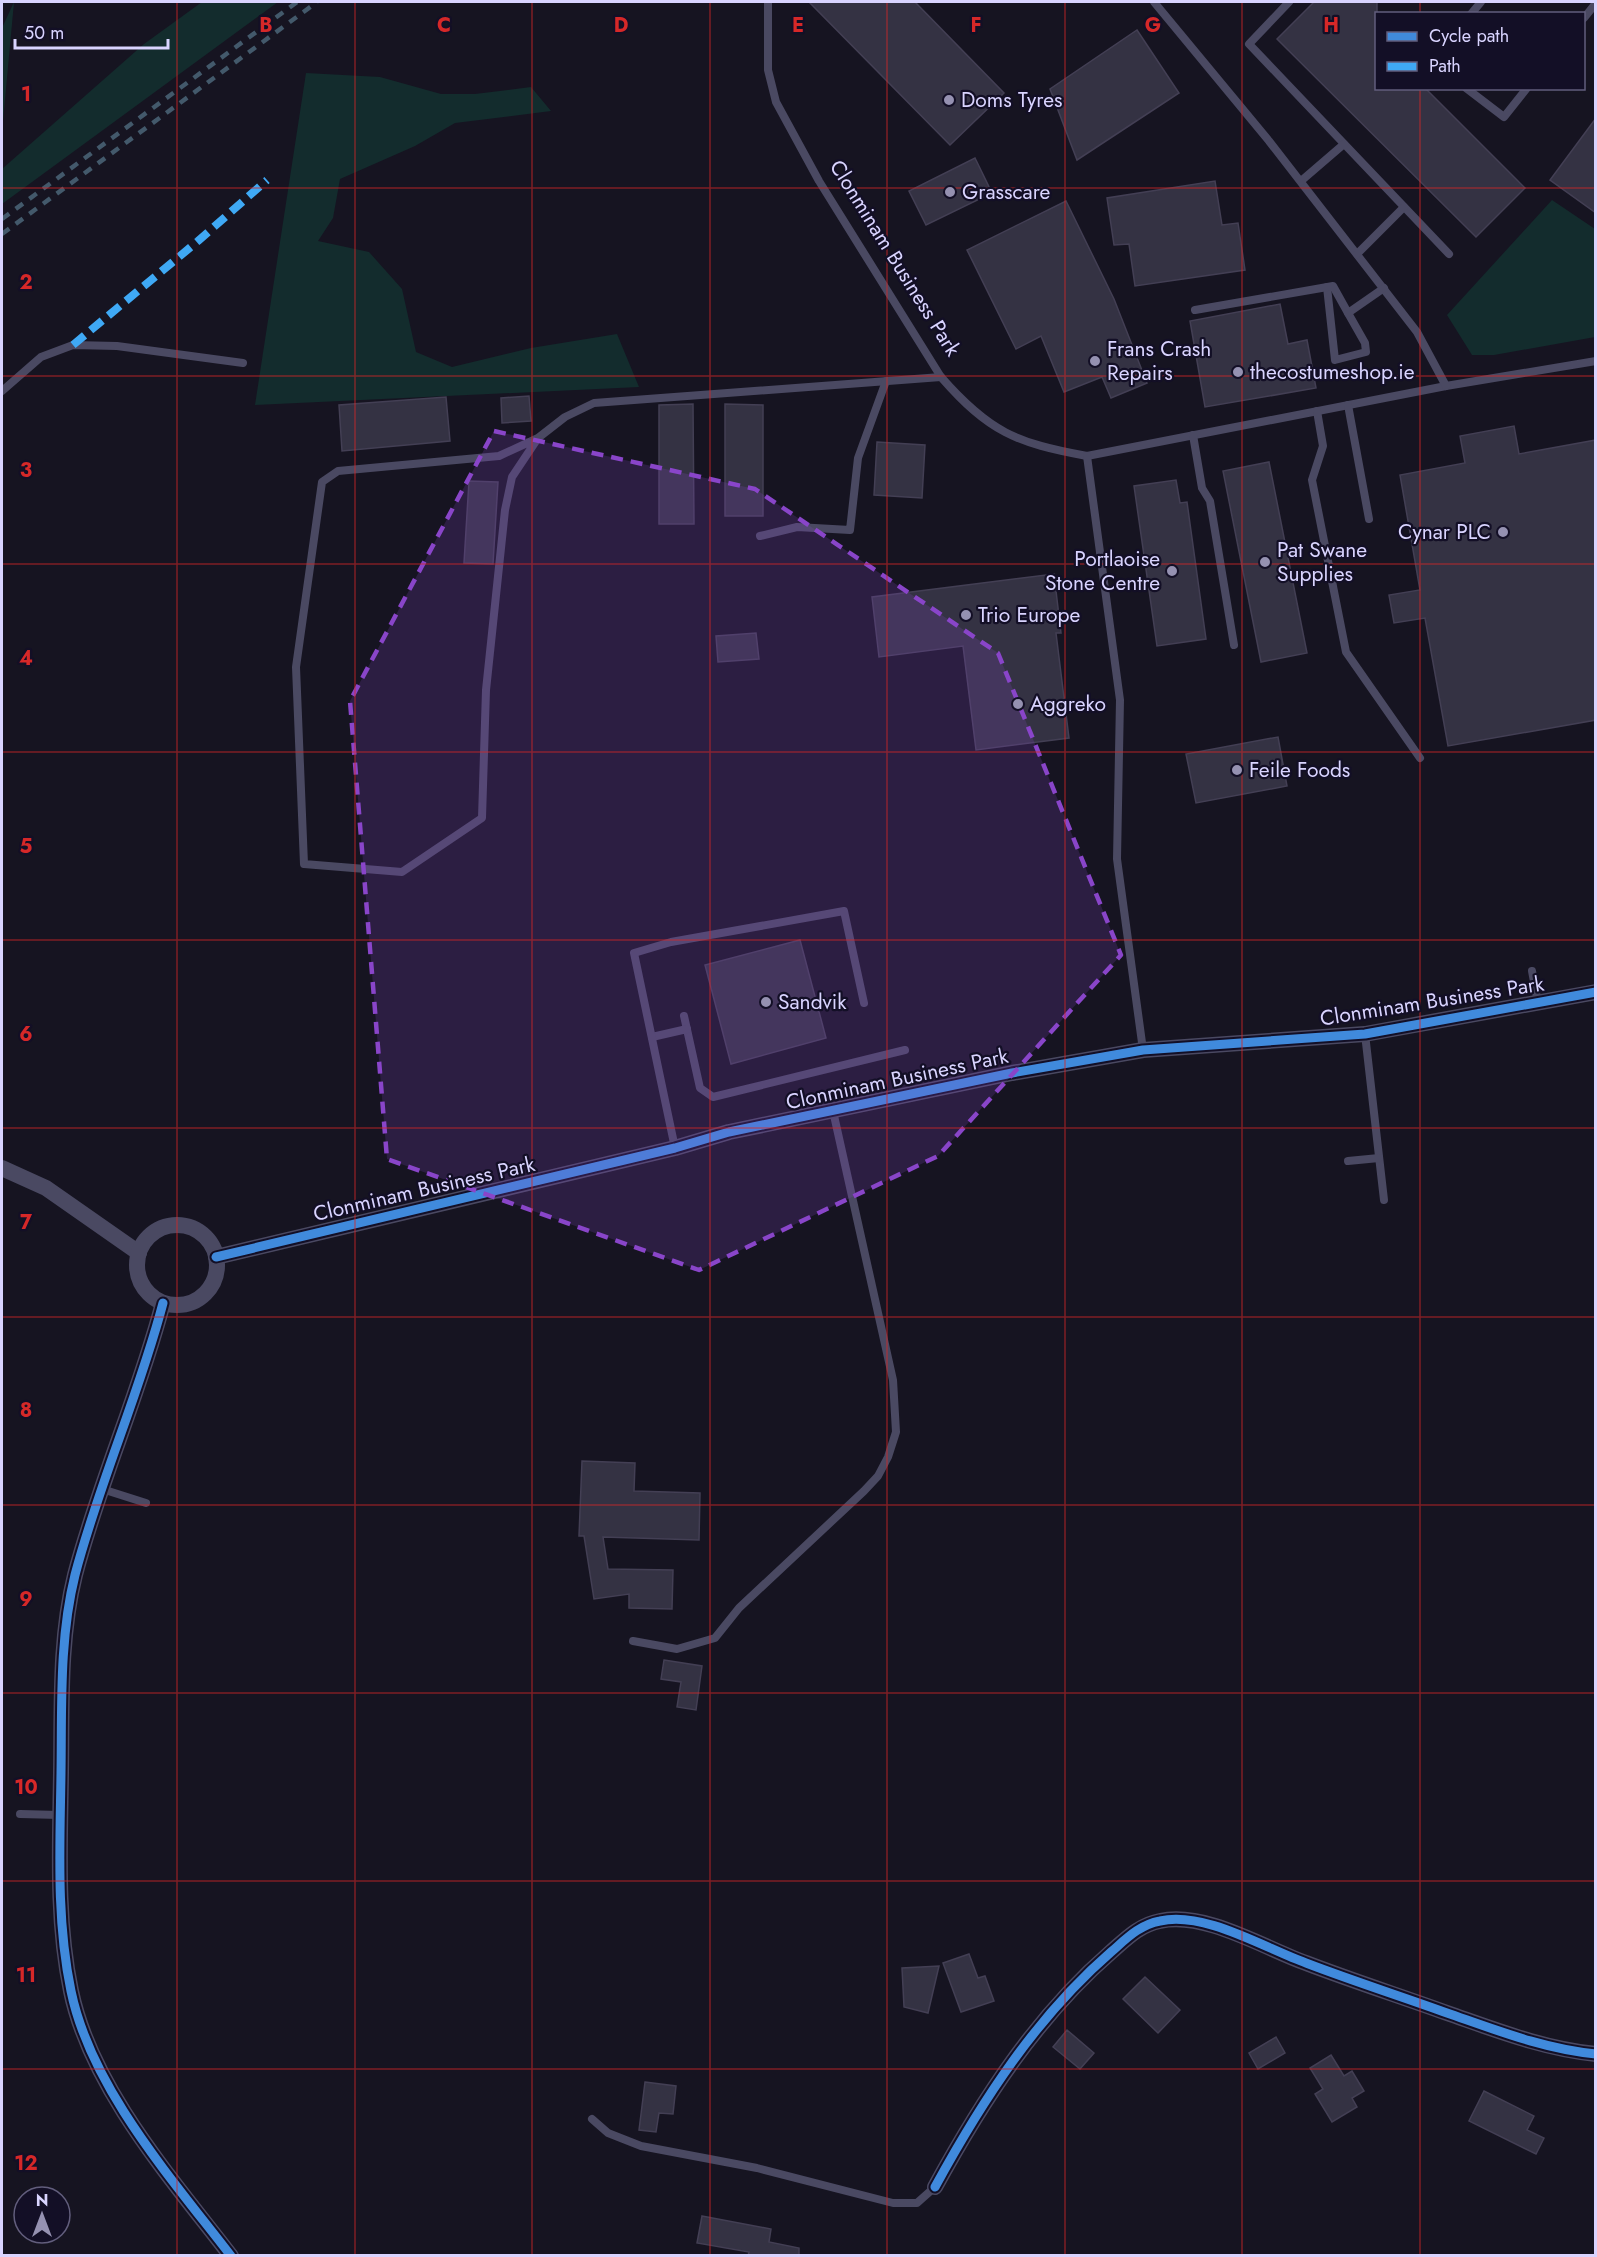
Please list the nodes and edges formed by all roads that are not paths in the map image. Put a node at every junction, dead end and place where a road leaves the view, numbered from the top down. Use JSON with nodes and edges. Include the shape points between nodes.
{"nodes":[{"id":1,"x":768,"y":2,"type":"edge"},
{"id":2,"x":1154,"y":2,"type":"edge"},
{"id":3,"x":1289,"y":2,"type":"edge"},
{"id":4,"x":1596,"y":3,"type":"edge"},
{"id":5,"x":1585,"y":17,"type":"edge"},
{"id":6,"x":1469,"y":90,"type":"edge"},
{"id":7,"x":1525,"y":90,"type":"edge"},
{"id":8,"x":1344,"y":144,"type":"junction"},
{"id":9,"x":1300,"y":181,"type":"junction"},
{"id":10,"x":1404,"y":207,"type":"junction"},
{"id":11,"x":1357,"y":254,"type":"junction"},
{"id":12,"x":1449,"y":254,"type":"dead end"},
{"id":13,"x":1327,"y":287,"type":"junction"},
{"id":14,"x":1384,"y":288,"type":"junction"},
{"id":15,"x":1195,"y":310,"type":"dead end"},
{"id":16,"x":1348,"y":313,"type":"junction"},
{"id":17,"x":1596,"y":361,"type":"edge"},
{"id":18,"x":243,"y":363,"type":"dead end"},
{"id":19,"x":941,"y":376,"type":"junction"},
{"id":20,"x":886,"y":381,"type":"junction"},
{"id":21,"x":1446,"y":386,"type":"junction"},
{"id":22,"x":2,"y":391,"type":"edge"},
{"id":23,"x":1348,"y":405,"type":"junction"},
{"id":24,"x":1317,"y":411,"type":"junction"},
{"id":25,"x":1193,"y":435,"type":"junction"},
{"id":26,"x":538,"y":438,"type":"junction"},
{"id":27,"x":1087,"y":456,"type":"junction"},
{"id":28,"x":1370,"y":519,"type":"dead end"},
{"id":29,"x":760,"y":536,"type":"dead end"},
{"id":30,"x":1234,"y":645,"type":"dead end"},
{"id":31,"x":1420,"y":758,"type":"dead end"},
{"id":32,"x":1532,"y":971,"type":"dead end"},
{"id":33,"x":1596,"y":992,"type":"edge"},
{"id":34,"x":864,"y":1003,"type":"dead end"},
{"id":35,"x":1538,"y":1004,"type":"junction"},
{"id":36,"x":684,"y":1016,"type":"dead end"},
{"id":37,"x":687,"y":1029,"type":"junction"},
{"id":38,"x":1365,"y":1034,"type":"junction"},
{"id":39,"x":652,"y":1037,"type":"junction"},
{"id":40,"x":905,"y":1050,"type":"dead end"},
{"id":41,"x":1143,"y":1050,"type":"junction"},
{"id":42,"x":833,"y":1111,"type":"junction"},
{"id":43,"x":675,"y":1148,"type":"junction"},
{"id":44,"x":1379,"y":1158,"type":"junction"},
{"id":45,"x":1348,"y":1161,"type":"dead end"},
{"id":46,"x":2,"y":1168,"type":"edge"},
{"id":47,"x":1384,"y":1200,"type":"dead end"},
{"id":48,"x":139,"y":1253,"type":"junction"},
{"id":49,"x":216,"y":1257,"type":"junction"},
{"id":50,"x":163,"y":1303,"type":"junction"},
{"id":51,"x":102,"y":1490,"type":"junction"},
{"id":52,"x":146,"y":1503,"type":"dead end"},
{"id":53,"x":633,"y":1641,"type":"dead end"},
{"id":54,"x":20,"y":1814,"type":"dead end"},
{"id":55,"x":60,"y":1815,"type":"junction"},
{"id":56,"x":1596,"y":2054,"type":"edge"},
{"id":57,"x":592,"y":2120,"type":"dead end"},
{"id":58,"x":935,"y":2187,"type":"joint"},
{"id":59,"x":231,"y":2256,"type":"edge"}],
"edges":[{"from":1,"to":19,"type":"lane","name":"Clonminam Business Park","via":[[768,70],[776,102],[819,181]]},
{"from":2,"to":9,"type":"lane"},
{"from":3,"to":8,"type":"lane","via":[[1249,44]]},
{"from":4,"to":5,"type":"lane"},
{"from":6,"to":7,"type":"lane","via":[[1504,117]]},
{"from":8,"to":9,"type":"lane"},
{"from":8,"to":10,"type":"lane"},
{"from":9,"to":11,"type":"lane"},
{"from":10,"to":11,"type":"lane"},
{"from":10,"to":12,"type":"lane"},
{"from":11,"to":14,"type":"lane"},
{"from":13,"to":15,"type":"lane"},
{"from":13,"to":16,"type":"lane","via":[[1333,286]]},
{"from":13,"to":16,"type":"lane","via":[[1335,360],[1366,352]]},
{"from":14,"to":16,"type":"lane"},
{"from":14,"to":21,"type":"lane","via":[[1417,332]]},
{"from":17,"to":21,"type":"lane","name":"Clonminam Business Park"},
{"from":18,"to":22,"type":"lane","via":[[117,346],[73,345],[41,357]]},
{"from":19,"to":20,"type":"lane"},
{"from":19,"to":27,"type":"lane","name":"Clonminam Business Park","via":[[964,404],[1005,434]]},
{"from":20,"to":26,"type":"lane","via":[[594,403],[565,417]]},
{"from":20,"to":29,"type":"lane","via":[[858,458],[850,530],[797,527]]},
{"from":21,"to":23,"type":"lane","name":"Clonminam Business Park"},
{"from":23,"to":24,"type":"lane","name":"Clonminam Business Park"},
{"from":23,"to":28,"type":"lane"},
{"from":24,"to":25,"type":"lane","name":"Clonminam Business Park"},
{"from":24,"to":31,"type":"lane","via":[[1323,446],[1312,480],[1346,652]]},
{"from":25,"to":27,"type":"lane","name":"Clonminam Business Park"},
{"from":25,"to":30,"type":"lane","via":[[1202,488],[1210,501]]},
{"from":26,"to":26,"type":"lane","via":[[512,477],[505,510],[486,690],[482,818],[402,872],[304,864],[296,667],[322,482],[338,471],[499,456]]},
{"from":27,"to":41,"type":"lane","via":[[1120,700],[1117,859]]},
{"from":32,"to":35,"type":"lane"},
{"from":33,"to":35,"type":"street","name":"Clonminam Business Park"},
{"from":34,"to":39,"type":"lane","via":[[844,911],[671,942],[634,953]]},
{"from":35,"to":38,"type":"street","name":"Clonminam Business Park"},
{"from":36,"to":37,"type":"lane"},
{"from":37,"to":39,"type":"lane"},
{"from":37,"to":40,"type":"lane","via":[[700,1088],[713,1097]]},
{"from":38,"to":41,"type":"street","name":"Clonminam Business Park"},
{"from":38,"to":44,"type":"lane"},
{"from":39,"to":43,"type":"lane"},
{"from":41,"to":42,"type":"street","name":"Clonminam Business Park"},
{"from":42,"to":43,"type":"street","name":"Clonminam Business Park","via":[[729,1132]]},
{"from":42,"to":53,"type":"lane","via":[[893,1380],[896,1432],[888,1457],[864,1491],[739,1608],[715,1638],[676,1649]]},
{"from":43,"to":49,"type":"street","name":"Clonminam Business Park"},
{"from":44,"to":45,"type":"lane"},
{"from":44,"to":47,"type":"lane"},
{"from":46,"to":48,"type":"street","via":[[46,1188]]},
{"from":48,"to":49,"type":"street","via":[[154,1233],[179,1225],[203,1235]]},
{"from":48,"to":50,"type":"street","via":[[139,1277],[152,1297]]},
{"from":49,"to":50,"type":"street","via":[[217,1269],[208,1291],[187,1304]]},
{"from":50,"to":51,"type":"street"},
{"from":51,"to":52,"type":"lane"},
{"from":51,"to":55,"type":"street","via":[[75,1576],[68,1615]]},
{"from":54,"to":55,"type":"lane"},
{"from":55,"to":59,"type":"street","via":[[63,1948],[71,1995],[87,2039],[109,2086],[147,2144]]},
{"from":56,"to":58,"type":"street","via":[[1573,2052],[1511,2035],[1304,1963],[1214,1926],[1160,1921],[1139,1928],[1050,2013],[989,2096]]},
{"from":57,"to":58,"type":"lane","via":[[608,2133],[641,2146],[757,2168],[893,2203],[917,2203]]}]}
